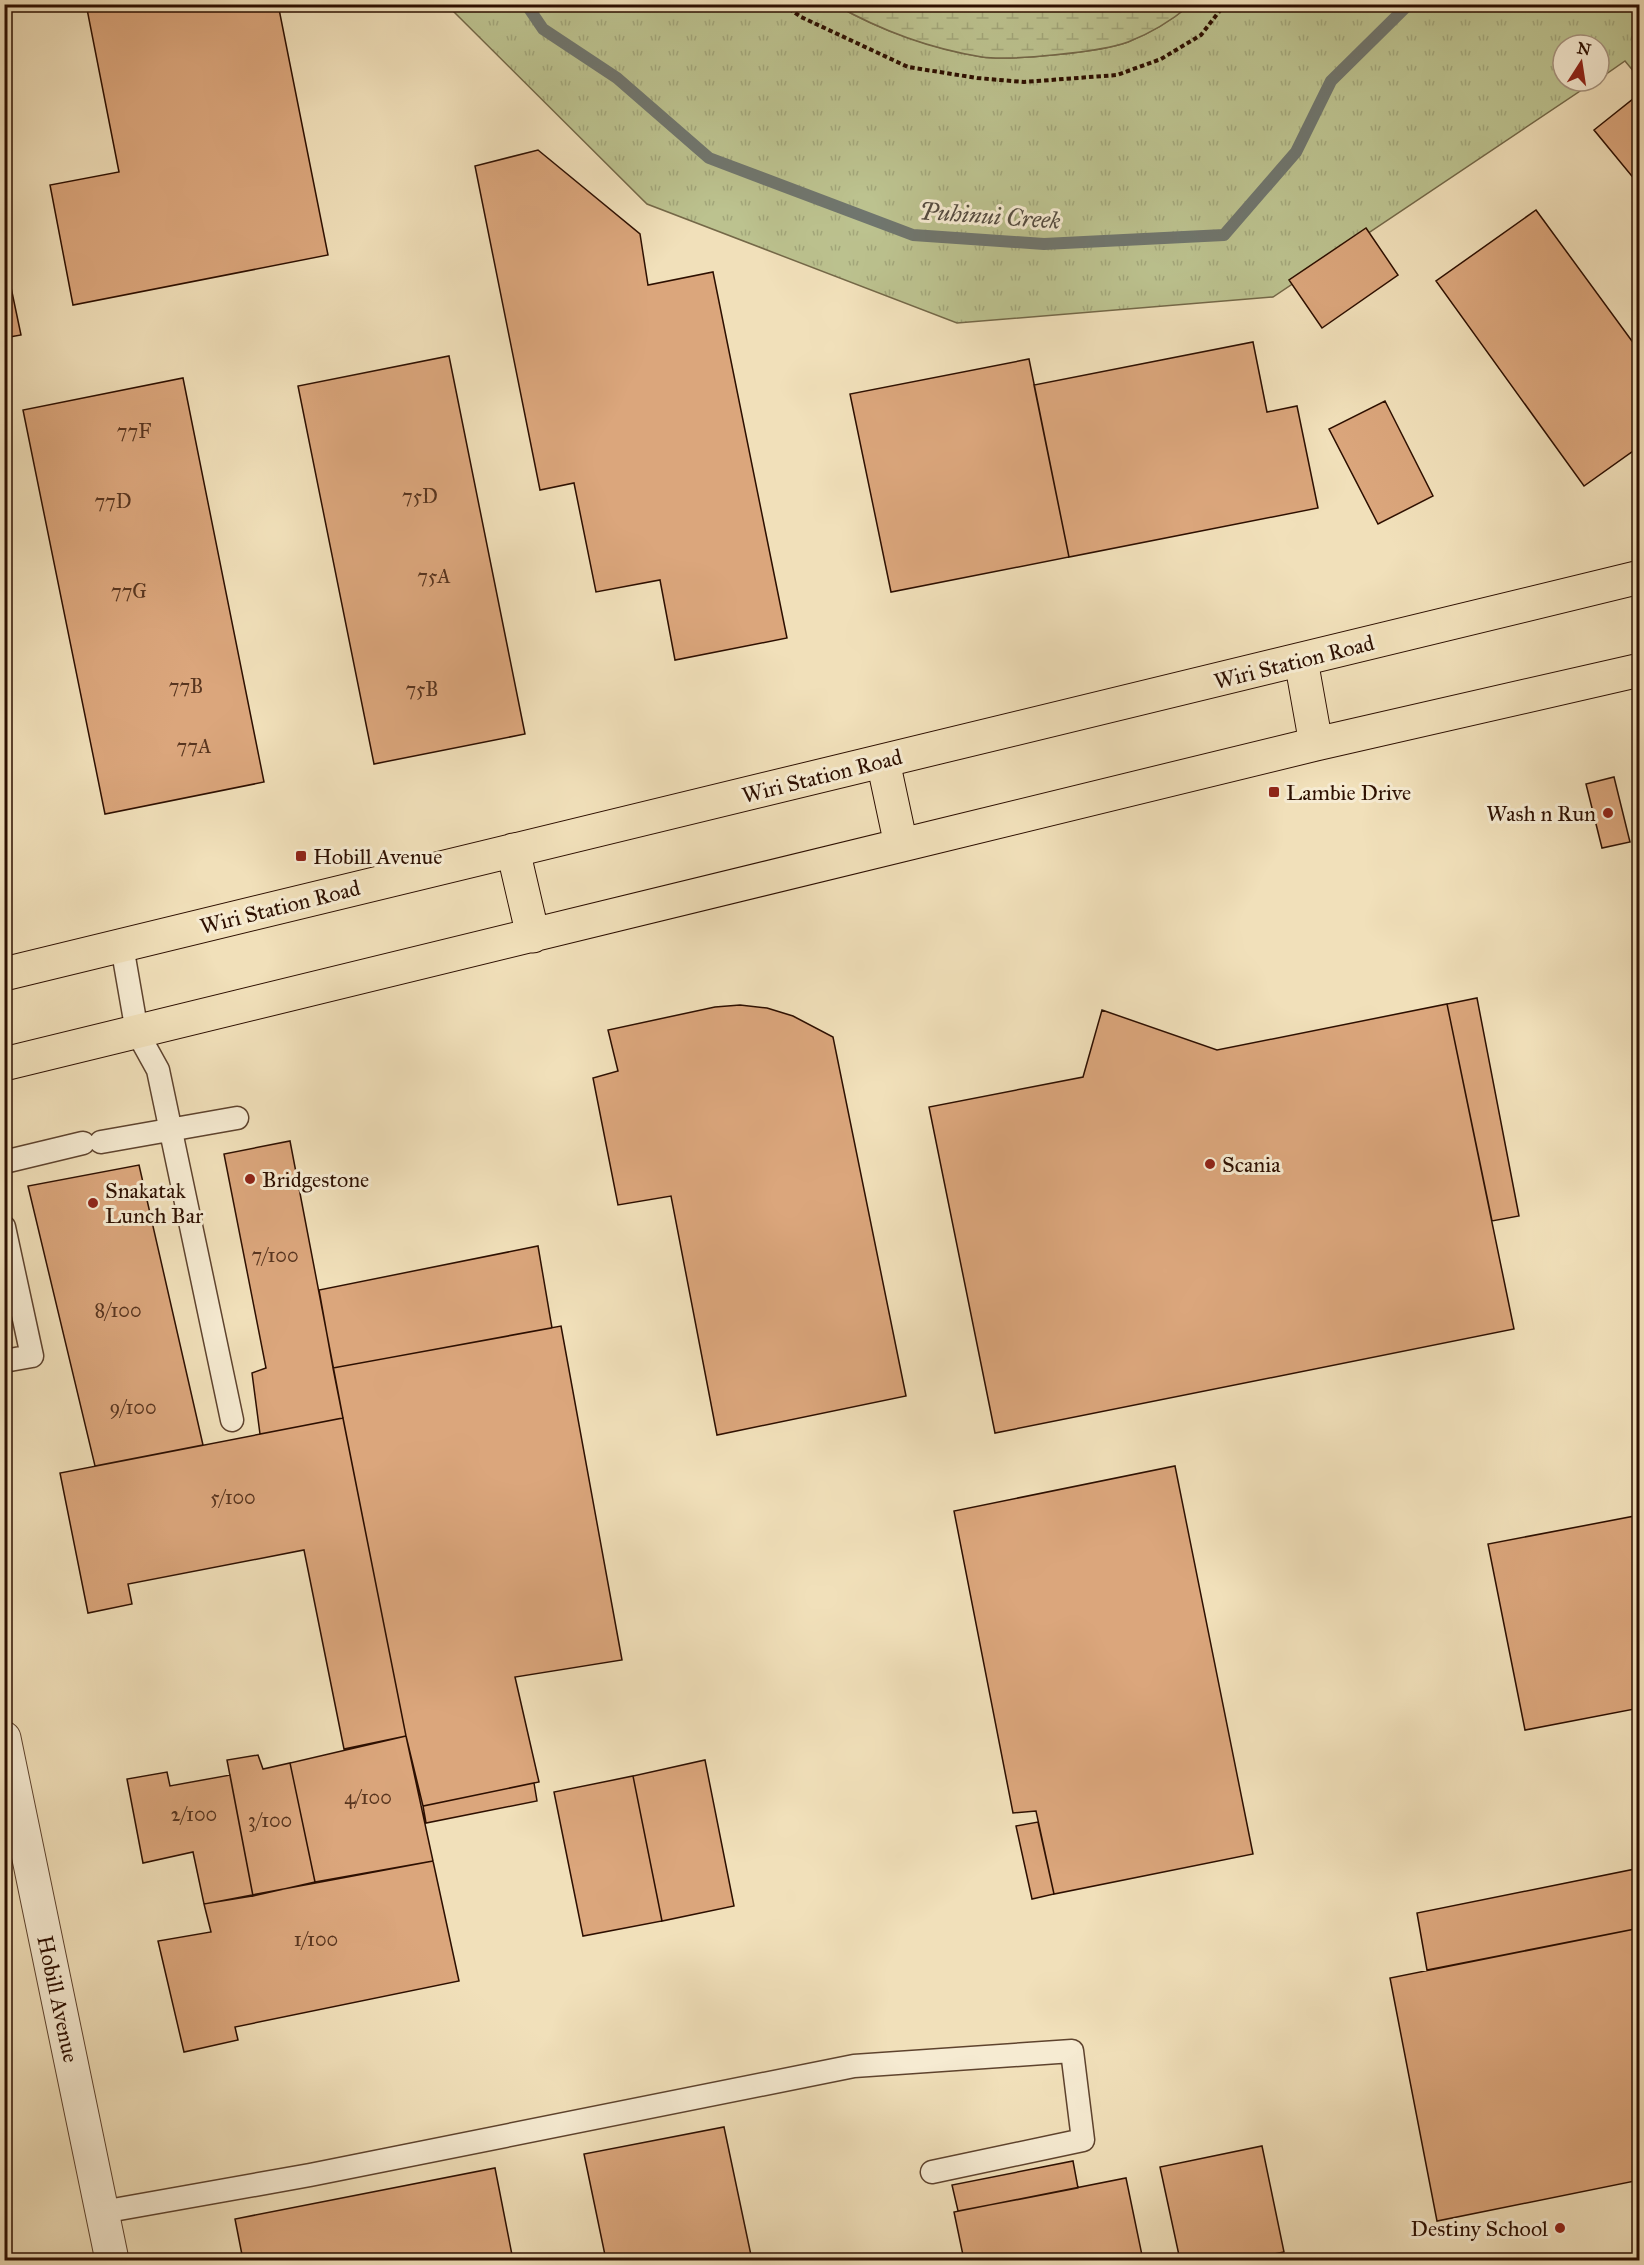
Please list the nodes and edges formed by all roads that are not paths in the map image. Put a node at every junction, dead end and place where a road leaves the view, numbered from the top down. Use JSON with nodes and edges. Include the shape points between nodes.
{"nodes":[{"id":1,"x":1640,"y":577,"type":"edge"},
{"id":2,"x":1300,"y":660,"type":"junction"},
{"id":3,"x":1640,"y":670,"type":"edge"},
{"id":4,"x":1316,"y":744,"type":"junction"},
{"id":5,"x":883,"y":761,"type":"junction"},
{"id":6,"x":901,"y":845,"type":"junction"},
{"id":7,"x":513,"y":850,"type":"junction"},
{"id":8,"x":533,"y":936,"type":"junction"},
{"id":9,"x":122,"y":946,"type":"junction"},
{"id":10,"x":4,"y":974,"type":"edge"},
{"id":11,"x":137,"y":1032,"type":"junction"},
{"id":12,"x":4,"y":1064,"type":"edge"},
{"id":13,"x":237,"y":1118,"type":"dead end"},
{"id":14,"x":170,"y":1129,"type":"junction"},
{"id":15,"x":4,"y":1162,"type":"edge"},
{"id":16,"x":4,"y":1227,"type":"edge"},
{"id":17,"x":4,"y":1361,"type":"edge"},
{"id":18,"x":232,"y":1420,"type":"dead end"},
{"id":19,"x":4,"y":1738,"type":"edge"},
{"id":20,"x":14,"y":1836,"type":"edge"},
{"id":21,"x":932,"y":2172,"type":"dead end"},
{"id":22,"x":102,"y":2212,"type":"junction"},
{"id":23,"x":112,"y":2260,"type":"edge"}],
"edges":[{"from":1,"to":2,"type":"main road","name":"Wiri Station Road"},
{"from":2,"to":4,"type":"main road"},
{"from":2,"to":5,"type":"main road","name":"Wiri Station Road"},
{"from":3,"to":4,"type":"main road"},
{"from":4,"to":6,"type":"main road"},
{"from":5,"to":6,"type":"main road"},
{"from":5,"to":7,"type":"main road","name":"Wiri Station Road"},
{"from":6,"to":8,"type":"main road"},
{"from":7,"to":8,"type":"main road"},
{"from":7,"to":9,"type":"main road","name":"Wiri Station Road"},
{"from":8,"to":11,"type":"main road"},
{"from":9,"to":10,"type":"main road","name":"Wiri Station Road"},
{"from":9,"to":11,"type":"lane"},
{"from":11,"to":12,"type":"main road"},
{"from":11,"to":14,"type":"lane","via":[[158,1070]]},
{"from":13,"to":14,"type":"lane"},
{"from":14,"to":15,"type":"lane"},
{"from":14,"to":18,"type":"lane"},
{"from":16,"to":17,"type":"lane","via":[[32,1356]]},
{"from":19,"to":20,"type":"street","name":"Hobill Avenue"},
{"from":20,"to":22,"type":"street","name":"Hobill Avenue"},
{"from":21,"to":22,"type":"lane","via":[[1083,2140],[1072,2051],[854,2066],[310,2175]]},
{"from":22,"to":23,"type":"street","name":"Hobill Avenue"}]}
